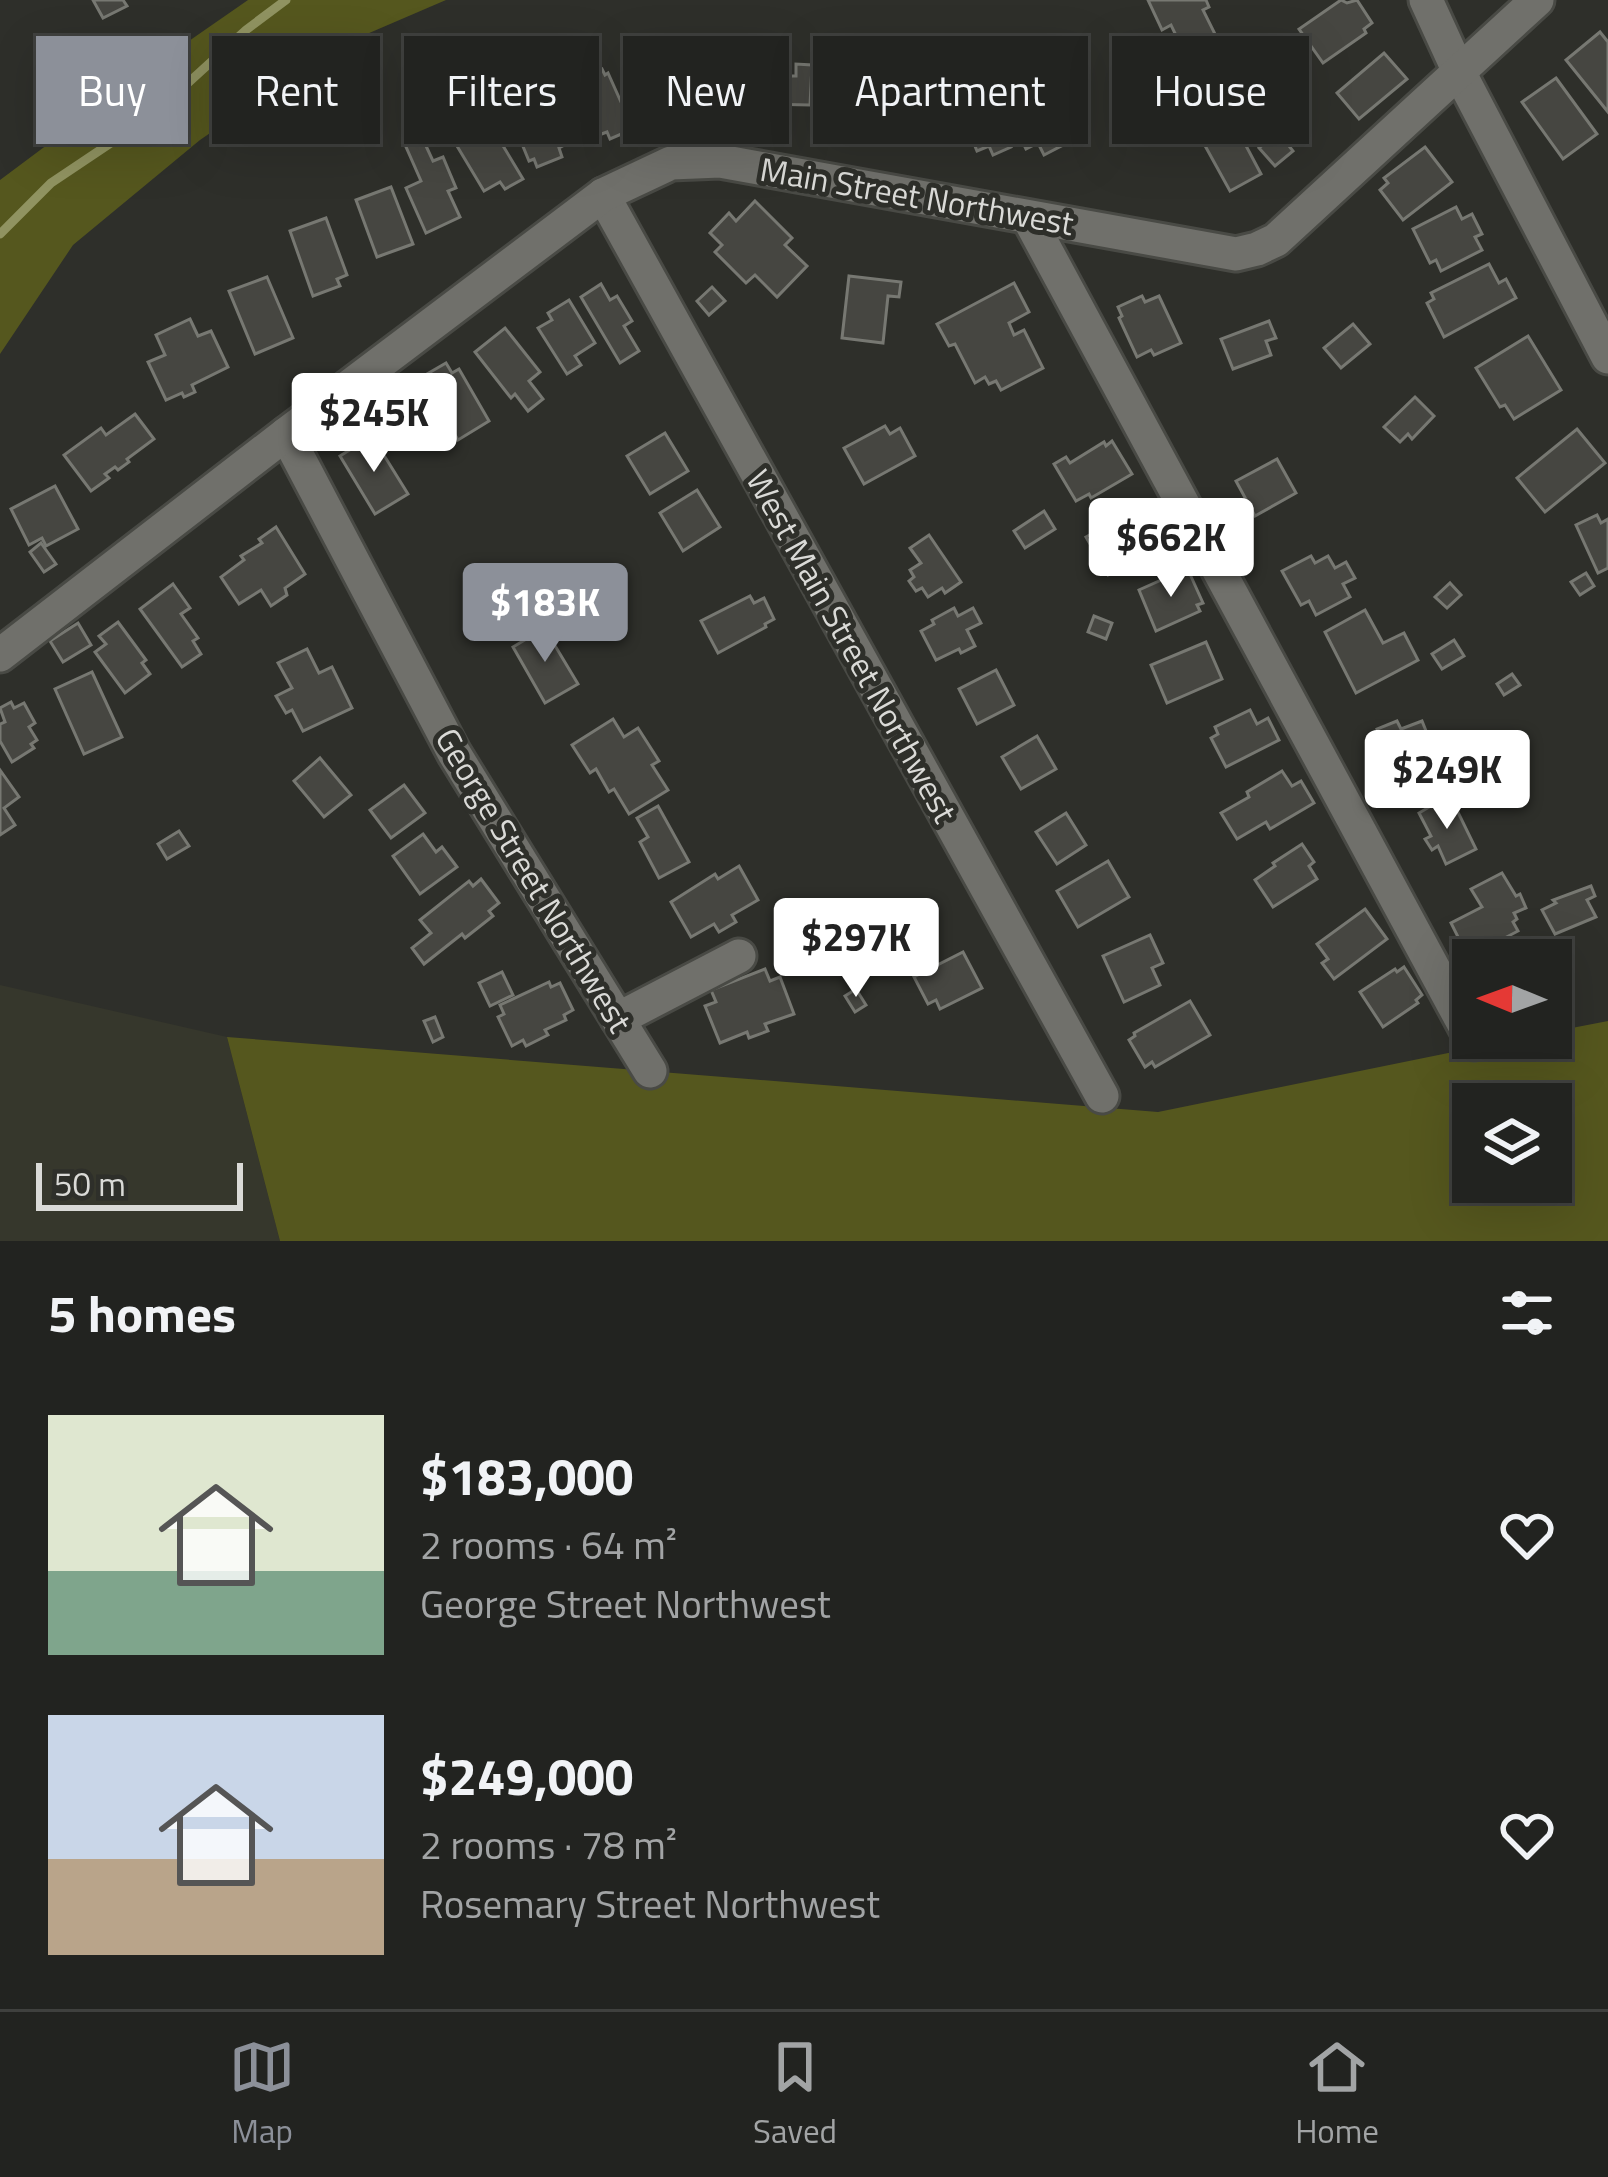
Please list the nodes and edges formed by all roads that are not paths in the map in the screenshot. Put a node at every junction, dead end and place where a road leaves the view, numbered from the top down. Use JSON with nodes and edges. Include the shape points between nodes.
{"nodes":[{"id":1,"x":1426,"y":0,"type":"edge"},
{"id":2,"x":1537,"y":0,"type":"edge"},
{"id":3,"x":1459,"y":72,"type":"junction"},
{"id":4,"x":603,"y":195,"type":"junction"},
{"id":5,"x":1028,"y":217,"type":"junction"},
{"id":6,"x":1608,"y":357,"type":"edge"},
{"id":7,"x":286,"y":434,"type":"junction"},
{"id":8,"x":0,"y":655,"type":"edge"},
{"id":9,"x":739,"y":956,"type":"dead end"},
{"id":10,"x":1452,"y":1002,"type":"edge"},
{"id":11,"x":618,"y":1019,"type":"junction"},
{"id":12,"x":650,"y":1071,"type":"dead end"},
{"id":13,"x":1102,"y":1096,"type":"dead end"}],
"edges":[{"from":1,"to":3,"type":"street"},
{"from":2,"to":3,"type":"street","name":"Main Street Northwest"},
{"from":3,"to":5,"type":"street","name":"Main Street Northwest","via":[[1276,241],[1257,249],[1236,254]]},
{"from":3,"to":6,"type":"street"},
{"from":4,"to":5,"type":"street","name":"Main Street Northwest","via":[[670,164],[720,161]]},
{"from":4,"to":7,"type":"street","name":"Main Street Northwest"},
{"from":4,"to":13,"type":"street","name":"West Main Street Northwest"},
{"from":5,"to":10,"type":"street"},
{"from":7,"to":8,"type":"street","name":"Main Street Northwest"},
{"from":7,"to":11,"type":"street","name":"George Street Northwest","via":[[454,753]]},
{"from":9,"to":11,"type":"street"},
{"from":11,"to":12,"type":"street","name":"George Street Northwest"}]}
